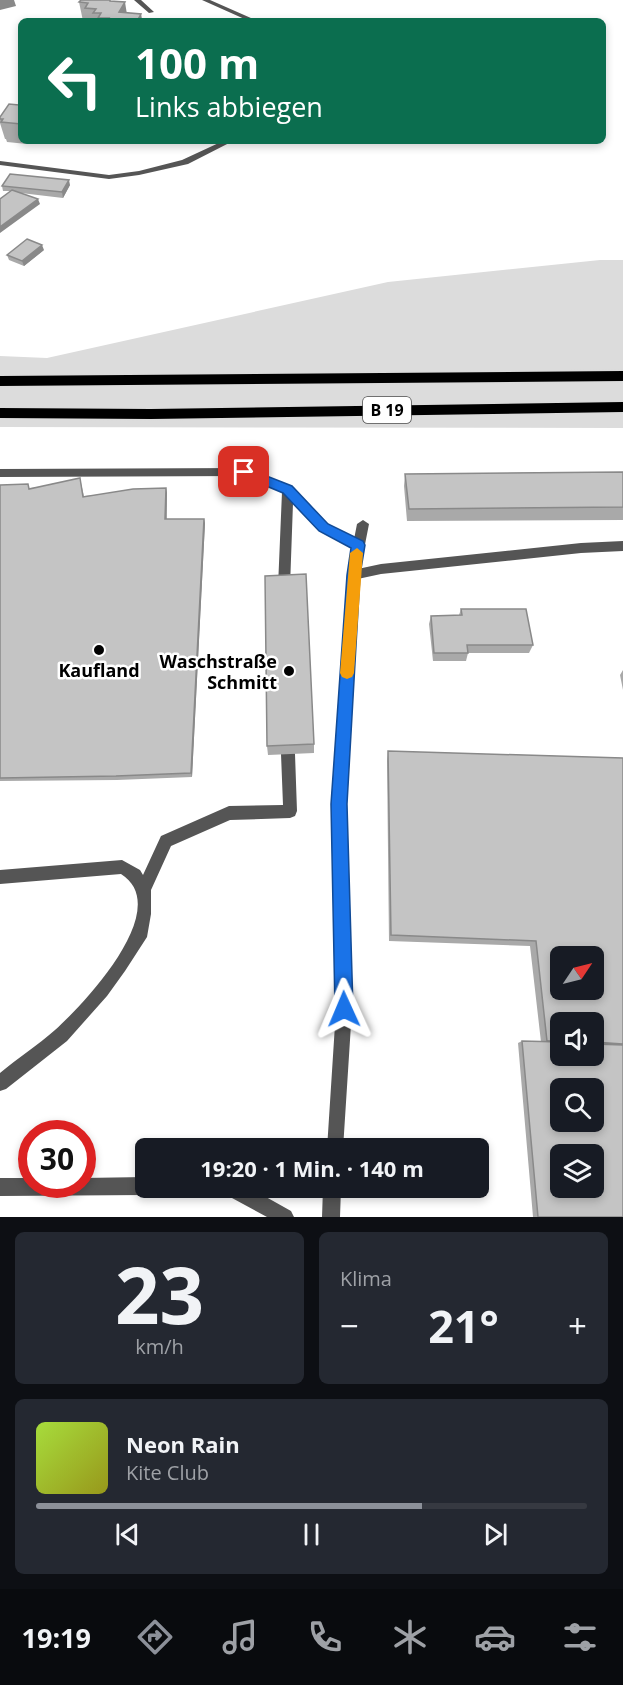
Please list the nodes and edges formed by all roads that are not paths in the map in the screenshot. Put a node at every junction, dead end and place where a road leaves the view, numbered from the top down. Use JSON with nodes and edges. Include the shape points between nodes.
{"nodes":[{"id":1,"x":137,"y":0,"type":"edge"},
{"id":2,"x":205,"y":0,"type":"edge"},
{"id":3,"x":151,"y":12,"type":"dead end"},
{"id":4,"x":248,"y":18,"type":"edge"},
{"id":5,"x":223,"y":144,"type":"edge"},
{"id":6,"x":0,"y":163,"type":"edge"},
{"id":7,"x":623,"y":376,"type":"edge"},
{"id":8,"x":0,"y":381,"type":"edge"},
{"id":9,"x":623,"y":407,"type":"edge"},
{"id":10,"x":0,"y":413,"type":"edge"},
{"id":11,"x":0,"y":473,"type":"edge"},
{"id":12,"x":288,"y":490,"type":"junction"},
{"id":13,"x":363,"y":524,"type":"dead end"},
{"id":14,"x":358,"y":545,"type":"junction"},
{"id":15,"x":623,"y":546,"type":"edge"},
{"id":16,"x":353,"y":575,"type":"junction"},
{"id":17,"x":285,"y":587,"type":"edge"},
{"id":18,"x":288,"y":754,"type":"edge"},
{"id":19,"x":0,"y":877,"type":"edge"},
{"id":20,"x":144,"y":890,"type":"junction"},
{"id":21,"x":0,"y":1083,"type":"edge"},
{"id":22,"x":336,"y":1138,"type":"edge"},
{"id":23,"x":135,"y":1186,"type":"edge"},
{"id":24,"x":0,"y":1187,"type":"edge"},
{"id":25,"x":250,"y":1198,"type":"edge"},
{"id":26,"x":332,"y":1198,"type":"edge"},
{"id":27,"x":285,"y":1217,"type":"edge"},
{"id":28,"x":331,"y":1217,"type":"edge"}],
"edges":[{"from":1,"to":3,"type":"street"},
{"from":2,"to":4,"type":"street"},
{"from":5,"to":6,"type":"street","via":[[185,162],[109,177]]},
{"from":7,"to":8,"type":"highway","number":"B 19"},
{"from":9,"to":10,"type":"highway","number":"B 19"},
{"from":11,"to":12,"type":"street","via":[[244,472]]},
{"from":12,"to":14,"type":"street","via":[[323,528]]},
{"from":12,"to":17,"type":"street"},
{"from":13,"to":14,"type":"street"},
{"from":14,"to":16,"type":"street"},
{"from":15,"to":16,"type":"street"},
{"from":16,"to":22,"type":"street","via":[[339,804],[344,1009]]},
{"from":18,"to":20,"type":"street","via":[[290,811],[230,813],[166,841]]},
{"from":19,"to":20,"type":"street","via":[[122,867],[135,875]]},
{"from":20,"to":21,"type":"street","via":[[139,937],[102,991],[61,1035]]},
{"from":23,"to":24,"type":"street"},
{"from":25,"to":27,"type":"street"},
{"from":26,"to":28,"type":"street"}]}
